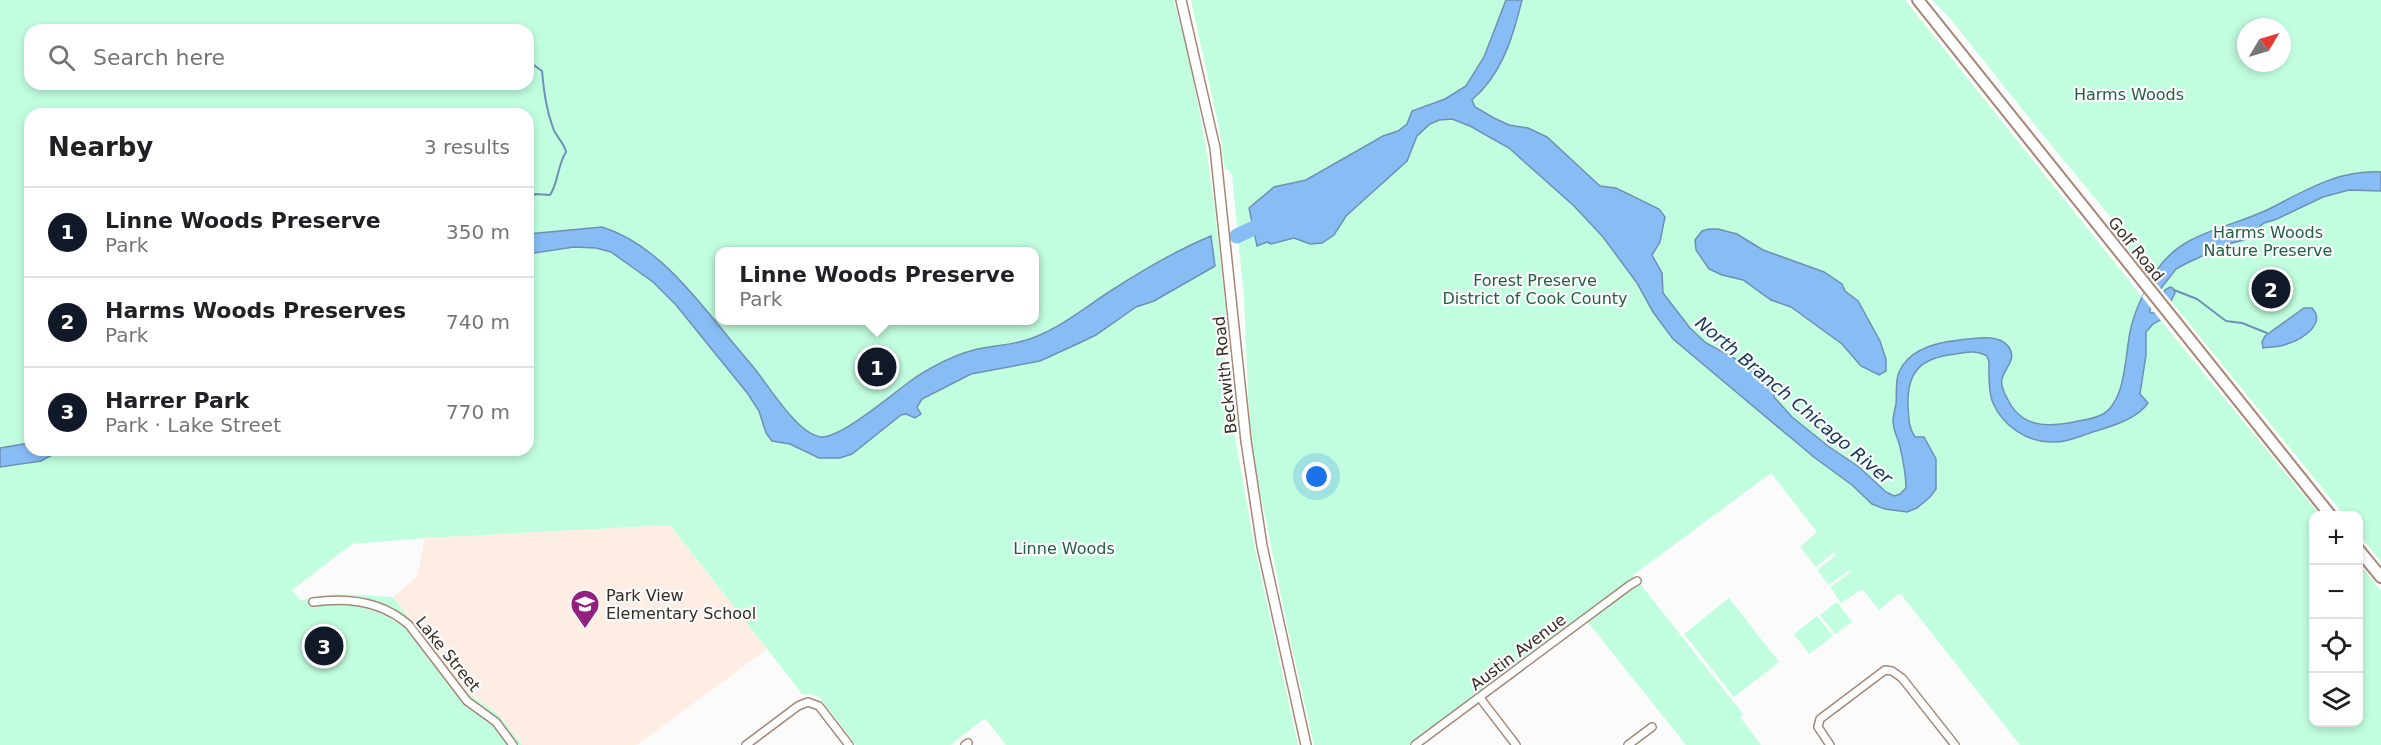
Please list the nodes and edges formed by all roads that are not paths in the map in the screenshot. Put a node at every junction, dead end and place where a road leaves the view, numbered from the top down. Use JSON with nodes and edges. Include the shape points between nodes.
{"nodes":[{"id":1,"x":1181,"y":0,"type":"edge"},
{"id":2,"x":1918,"y":0,"type":"edge"},
{"id":3,"x":2327,"y":511,"type":"edge"},
{"id":4,"x":2363,"y":555,"type":"edge"},
{"id":5,"x":2381,"y":577,"type":"edge"},
{"id":6,"x":1637,"y":581,"type":"dead end"},
{"id":7,"x":313,"y":602,"type":"dead end"},
{"id":8,"x":1480,"y":698,"type":"junction"},
{"id":9,"x":1652,"y":728,"type":"dead end"},
{"id":10,"x":513,"y":745,"type":"edge"},
{"id":11,"x":746,"y":745,"type":"edge"},
{"id":12,"x":849,"y":745,"type":"edge"},
{"id":13,"x":1306,"y":745,"type":"edge"},
{"id":14,"x":1415,"y":745,"type":"edge"},
{"id":15,"x":1516,"y":745,"type":"edge"},
{"id":16,"x":1628,"y":745,"type":"edge"},
{"id":17,"x":1830,"y":745,"type":"edge"},
{"id":18,"x":1955,"y":745,"type":"edge"}],
"edges":[{"from":1,"to":13,"type":"street","name":"Beckwith Road","via":[[1215,148],[1246,441],[1262,546]]},
{"from":2,"to":3,"type":"main road","name":"Golf Road"},
{"from":4,"to":5,"type":"main road"},
{"from":6,"to":8,"type":"street","name":"Austin Avenue"},
{"from":7,"to":10,"type":"street","name":"Lake Street","via":[[357,601],[397,614],[467,701],[495,722]]},
{"from":8,"to":14,"type":"street","name":"Austin Avenue"},
{"from":8,"to":15,"type":"street"},
{"from":9,"to":16,"type":"street"},
{"from":11,"to":12,"type":"street","via":[[808,702],[819,706]]},
{"from":17,"to":18,"type":"street","via":[[1820,732],[1820,719],[1880,672],[1892,671],[1902,678]]}]}
